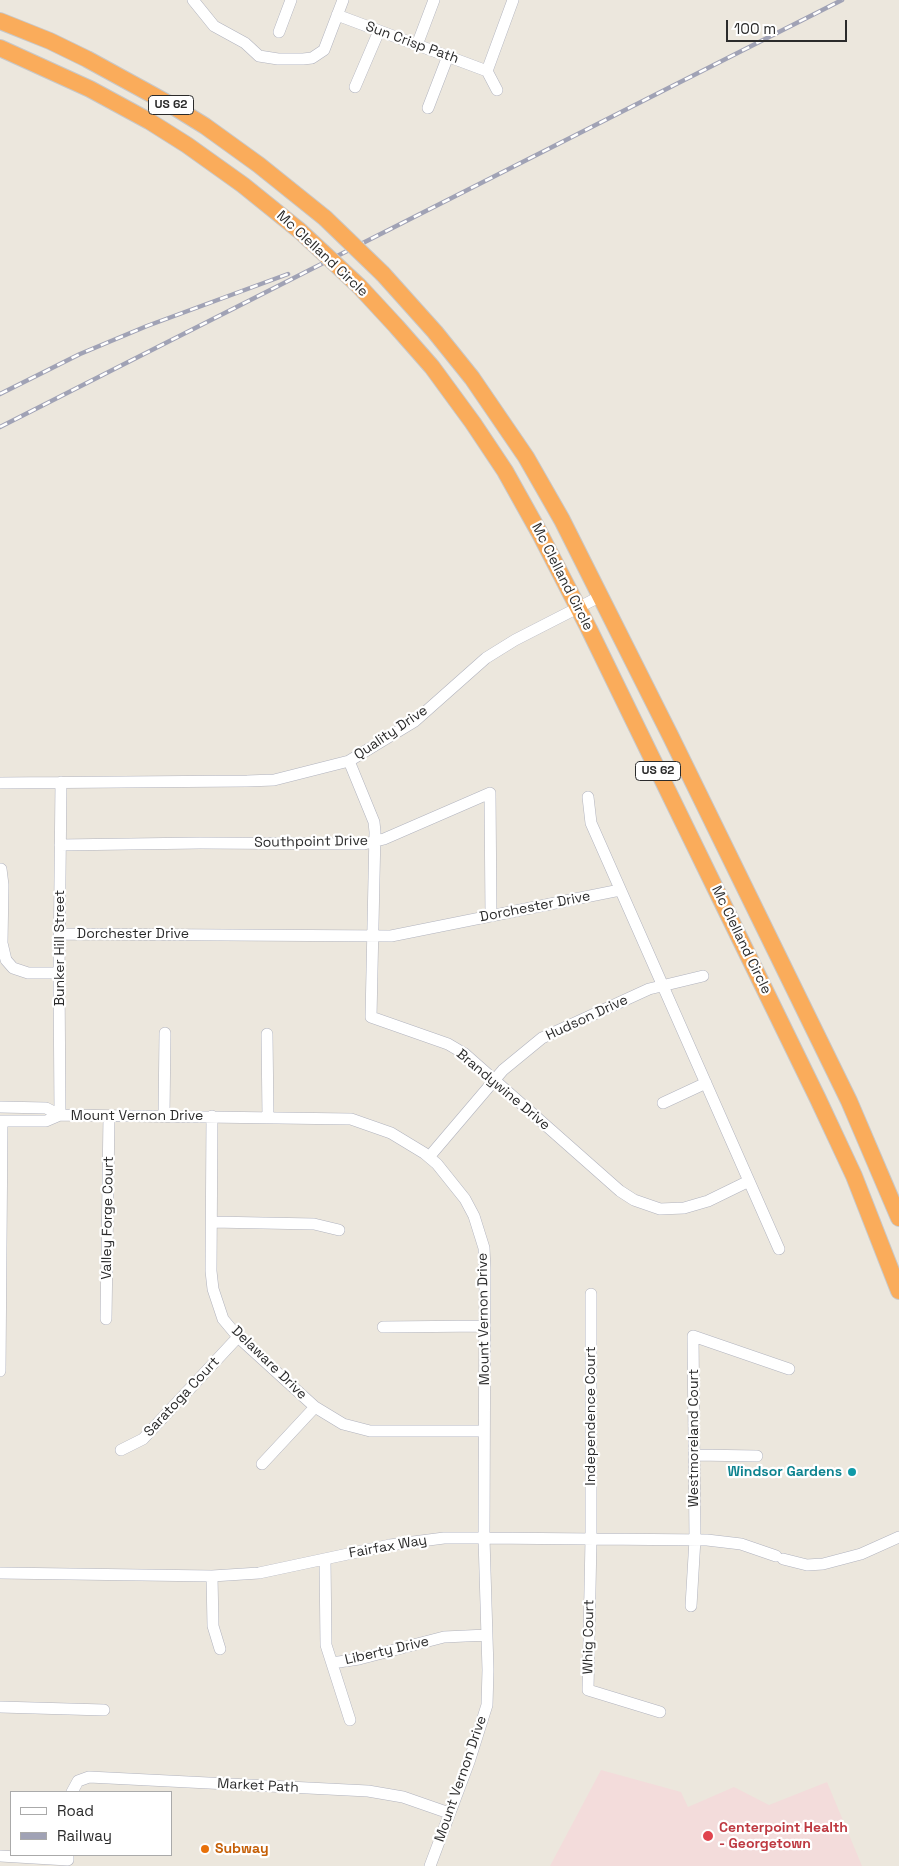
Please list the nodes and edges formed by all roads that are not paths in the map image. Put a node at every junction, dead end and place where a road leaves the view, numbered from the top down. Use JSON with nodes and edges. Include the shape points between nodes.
{"nodes":[{"id":1,"x":193,"y":0,"type":"edge"},
{"id":2,"x":291,"y":0,"type":"edge"},
{"id":3,"x":343,"y":0,"type":"edge"},
{"id":4,"x":434,"y":0,"type":"edge"},
{"id":5,"x":513,"y":0,"type":"edge"},
{"id":6,"x":337,"y":15,"type":"junction"},
{"id":7,"x":0,"y":21,"type":"edge"},
{"id":8,"x":380,"y":31,"type":"junction"},
{"id":9,"x":279,"y":32,"type":"dead end"},
{"id":10,"x":418,"y":45,"type":"junction"},
{"id":11,"x":0,"y":48,"type":"edge"},
{"id":12,"x":448,"y":56,"type":"junction"},
{"id":13,"x":487,"y":71,"type":"junction"},
{"id":14,"x":356,"y":87,"type":"dead end"},
{"id":15,"x":496,"y":90,"type":"dead end"},
{"id":16,"x":428,"y":108,"type":"dead end"},
{"id":17,"x":601,"y":596,"type":"junction"},
{"id":18,"x":578,"y":607,"type":"junction"},
{"id":19,"x":349,"y":761,"type":"junction"},
{"id":20,"x":61,"y":782,"type":"junction"},
{"id":21,"x":0,"y":783,"type":"edge"},
{"id":22,"x":588,"y":797,"type":"dead end"},
{"id":23,"x":375,"y":841,"type":"junction"},
{"id":24,"x":60,"y":845,"type":"junction"},
{"id":25,"x":1,"y":869,"type":"edge"},
{"id":26,"x":620,"y":890,"type":"junction"},
{"id":27,"x":491,"y":916,"type":"junction"},
{"id":28,"x":59,"y":934,"type":"junction"},
{"id":29,"x":374,"y":936,"type":"junction"},
{"id":30,"x":59,"y":972,"type":"junction"},
{"id":31,"x":703,"y":976,"type":"dead end"},
{"id":32,"x":663,"y":986,"type":"junction"},
{"id":33,"x":165,"y":1033,"type":"dead end"},
{"id":34,"x":267,"y":1034,"type":"dead end"},
{"id":35,"x":495,"y":1080,"type":"junction"},
{"id":36,"x":706,"y":1083,"type":"junction"},
{"id":37,"x":662,"y":1103,"type":"dead end"},
{"id":38,"x":0,"y":1107,"type":"edge"},
{"id":39,"x":60,"y":1115,"type":"junction"},
{"id":40,"x":108,"y":1116,"type":"junction"},
{"id":41,"x":164,"y":1116,"type":"junction"},
{"id":42,"x":212,"y":1116,"type":"junction"},
{"id":43,"x":268,"y":1117,"type":"junction"},
{"id":44,"x":1,"y":1121,"type":"edge"},
{"id":45,"x":429,"y":1157,"type":"junction"},
{"id":46,"x":749,"y":1181,"type":"junction"},
{"id":47,"x":899,"y":1218,"type":"edge"},
{"id":48,"x":212,"y":1222,"type":"junction"},
{"id":49,"x":340,"y":1230,"type":"dead end"},
{"id":50,"x":779,"y":1249,"type":"dead end"},
{"id":51,"x":899,"y":1291,"type":"edge"},
{"id":52,"x":591,"y":1294,"type":"dead end"},
{"id":53,"x":106,"y":1319,"type":"dead end"},
{"id":54,"x":485,"y":1326,"type":"junction"},
{"id":55,"x":383,"y":1327,"type":"dead end"},
{"id":56,"x":238,"y":1337,"type":"junction"},
{"id":57,"x":789,"y":1368,"type":"dead end"},
{"id":58,"x":0,"y":1372,"type":"edge"},
{"id":59,"x":315,"y":1407,"type":"junction"},
{"id":60,"x":484,"y":1431,"type":"junction"},
{"id":61,"x":121,"y":1450,"type":"dead end"},
{"id":62,"x":695,"y":1455,"type":"junction"},
{"id":63,"x":757,"y":1456,"type":"dead end"},
{"id":64,"x":262,"y":1464,"type":"dead end"},
{"id":65,"x":899,"y":1537,"type":"edge"},
{"id":66,"x":484,"y":1538,"type":"junction"},
{"id":67,"x":591,"y":1539,"type":"junction"},
{"id":68,"x":695,"y":1539,"type":"junction"},
{"id":69,"x":324,"y":1559,"type":"junction"},
{"id":70,"x":0,"y":1573,"type":"edge"},
{"id":71,"x":212,"y":1576,"type":"junction"},
{"id":72,"x":691,"y":1606,"type":"dead end"},
{"id":73,"x":487,"y":1636,"type":"junction"},
{"id":74,"x":220,"y":1649,"type":"dead end"},
{"id":75,"x":332,"y":1663,"type":"junction"},
{"id":76,"x":0,"y":1707,"type":"edge"},
{"id":77,"x":104,"y":1710,"type":"dead end"},
{"id":78,"x":660,"y":1712,"type":"dead end"},
{"id":79,"x":350,"y":1720,"type":"dead end"},
{"id":80,"x":73,"y":1791,"type":"edge"},
{"id":81,"x":449,"y":1813,"type":"junction"},
{"id":82,"x":0,"y":1856,"type":"edge"},
{"id":83,"x":68,"y":1856,"type":"edge"},
{"id":84,"x":430,"y":1866,"type":"edge"}],
"edges":[{"from":1,"to":6,"type":"street","via":[[214,26],[245,43],[259,56],[278,59],[312,58],[324,50]]},
{"from":2,"to":9,"type":"street"},
{"from":3,"to":6,"type":"street"},
{"from":4,"to":10,"type":"street"},
{"from":5,"to":13,"type":"street"},
{"from":6,"to":8,"type":"street","name":"Sun Crisp Path"},
{"from":7,"to":17,"type":"highway","name":"Mc Clelland Circle","number":"US 62","bridge":true,"via":[[102,66],[205,126],[325,218],[384,274],[472,378],[505,424],[554,504]]},
{"from":8,"to":10,"type":"street","name":"Sun Crisp Path"},
{"from":8,"to":14,"type":"street"},
{"from":10,"to":12,"type":"street","name":"Sun Crisp Path"},
{"from":11,"to":18,"type":"highway","name":"Mc Clelland Circle","number":"US 62","bridge":true,"via":[[90,89],[187,145],[300,231],[359,286],[432,367],[473,423],[524,503]]},
{"from":12,"to":13,"type":"street","name":"Sun Crisp Path"},
{"from":12,"to":16,"type":"street"},
{"from":13,"to":15,"type":"street"},
{"from":17,"to":18,"type":"street","name":"Quality Drive"},
{"from":17,"to":47,"type":"highway","name":"Mc Clelland Circle","number":"US 62","via":[[845,1094]]},
{"from":18,"to":19,"type":"street","name":"Quality Drive","via":[[486,658],[415,721]]},
{"from":18,"to":51,"type":"highway","name":"Mc Clelland Circle","number":"US 62","via":[[818,1099],[854,1176]]},
{"from":19,"to":20,"type":"street","name":"Quality Drive","via":[[274,780],[247,782]]},
{"from":19,"to":23,"type":"street","name":"Brandywine Drive","via":[[374,822]]},
{"from":20,"to":21,"type":"street","name":"Quality Drive"},
{"from":20,"to":24,"type":"street","name":"Bunker Hill Street"},
{"from":22,"to":26,"type":"street","via":[[590,823]]},
{"from":23,"to":24,"type":"street","name":"Southpoint Drive","via":[[364,844]]},
{"from":23,"to":27,"type":"street","name":"Southpoint Drive","via":[[490,793]]},
{"from":23,"to":29,"type":"street","name":"Brandywine Drive"},
{"from":24,"to":28,"type":"street","name":"Bunker Hill Street"},
{"from":25,"to":30,"type":"street","via":[[2,943],[6,960],[13,968],[28,973]]},
{"from":26,"to":27,"type":"street","name":"Dorchester Drive"},
{"from":26,"to":32,"type":"street"},
{"from":27,"to":29,"type":"street","name":"Dorchester Drive","via":[[390,936]]},
{"from":28,"to":29,"type":"street","name":"Dorchester Drive"},
{"from":28,"to":30,"type":"street","name":"Bunker Hill Street"},
{"from":29,"to":35,"type":"street","name":"Brandywine Drive","via":[[371,1018],[448,1044]]},
{"from":30,"to":39,"type":"street","name":"Bunker Hill Street"},
{"from":31,"to":32,"type":"street","name":"Hudson Drive"},
{"from":32,"to":35,"type":"street","name":"Hudson Drive","via":[[542,1038]]},
{"from":32,"to":36,"type":"street"},
{"from":33,"to":41,"type":"street"},
{"from":34,"to":43,"type":"street"},
{"from":35,"to":45,"type":"street","name":"Hudson Drive"},
{"from":35,"to":46,"type":"street","name":"Brandywine Drive","via":[[634,1200],[660,1209],[684,1208],[708,1201]]},
{"from":36,"to":37,"type":"street"},
{"from":36,"to":46,"type":"street"},
{"from":38,"to":39,"type":"street","name":"Mount Vernon Drive","via":[[46,1108]]},
{"from":39,"to":40,"type":"street","name":"Mount Vernon Drive"},
{"from":39,"to":44,"type":"street","name":"Mount Vernon Drive","via":[[46,1121]]},
{"from":40,"to":41,"type":"street","name":"Mount Vernon Drive"},
{"from":40,"to":53,"type":"street","name":"Valley Forge Court"},
{"from":41,"to":42,"type":"street","name":"Mount Vernon Drive"},
{"from":42,"to":43,"type":"street","name":"Mount Vernon Drive"},
{"from":42,"to":48,"type":"street","name":"Delaware Drive"},
{"from":43,"to":45,"type":"street","name":"Mount Vernon Drive","via":[[351,1119],[391,1133]]},
{"from":44,"to":58,"type":"street"},
{"from":45,"to":54,"type":"street","name":"Mount Vernon Drive","via":[[449,1178],[474,1216],[484,1248]]},
{"from":46,"to":50,"type":"street"},
{"from":48,"to":49,"type":"street","via":[[314,1224]]},
{"from":48,"to":56,"type":"street","name":"Delaware Drive","via":[[213,1289],[224,1319]]},
{"from":52,"to":67,"type":"street","name":"Independence Court"},
{"from":54,"to":55,"type":"street"},
{"from":54,"to":60,"type":"street","name":"Mount Vernon Drive"},
{"from":56,"to":59,"type":"street","name":"Delaware Drive"},
{"from":56,"to":61,"type":"street","name":"Saratoga Court","via":[[143,1439]]},
{"from":57,"to":62,"type":"street","name":"Westmoreland Court","via":[[693,1336]]},
{"from":59,"to":60,"type":"street","name":"Delaware Drive","via":[[343,1424],[370,1430]]},
{"from":59,"to":64,"type":"street"},
{"from":60,"to":66,"type":"street","name":"Mount Vernon Drive"},
{"from":62,"to":63,"type":"street"},
{"from":62,"to":68,"type":"street","name":"Westmoreland Court"},
{"from":65,"to":68,"type":"street","name":"Fairfax Way","via":[[861,1554],[808,1565],[741,1544]]},
{"from":66,"to":67,"type":"street","name":"Fairfax Way"},
{"from":66,"to":69,"type":"street","name":"Fairfax Way","via":[[444,1538],[390,1545]]},
{"from":66,"to":73,"type":"street","name":"Mount Vernon Drive"},
{"from":67,"to":68,"type":"street","name":"Fairfax Way"},
{"from":67,"to":78,"type":"street","name":"Whig Court","via":[[588,1690]]},
{"from":68,"to":72,"type":"street","name":"Westmoreland Court"},
{"from":69,"to":71,"type":"street","name":"Fairfax Way","via":[[259,1573]]},
{"from":69,"to":75,"type":"street","name":"Liberty Drive","via":[[326,1646]]},
{"from":70,"to":71,"type":"street","name":"Fairfax Way"},
{"from":71,"to":74,"type":"street","via":[[212,1626]]},
{"from":73,"to":75,"type":"street","name":"Liberty Drive","via":[[444,1637]]},
{"from":73,"to":81,"type":"street","name":"Mount Vernon Drive","via":[[487,1705]]},
{"from":75,"to":79,"type":"street"},
{"from":76,"to":77,"type":"street"},
{"from":80,"to":81,"type":"street","name":"Market Path","via":[[78,1781],[89,1777],[368,1791],[403,1797]]},
{"from":81,"to":84,"type":"street","name":"Mount Vernon Drive"},
{"from":82,"to":83,"type":"street","via":[[68,1860]]}]}
